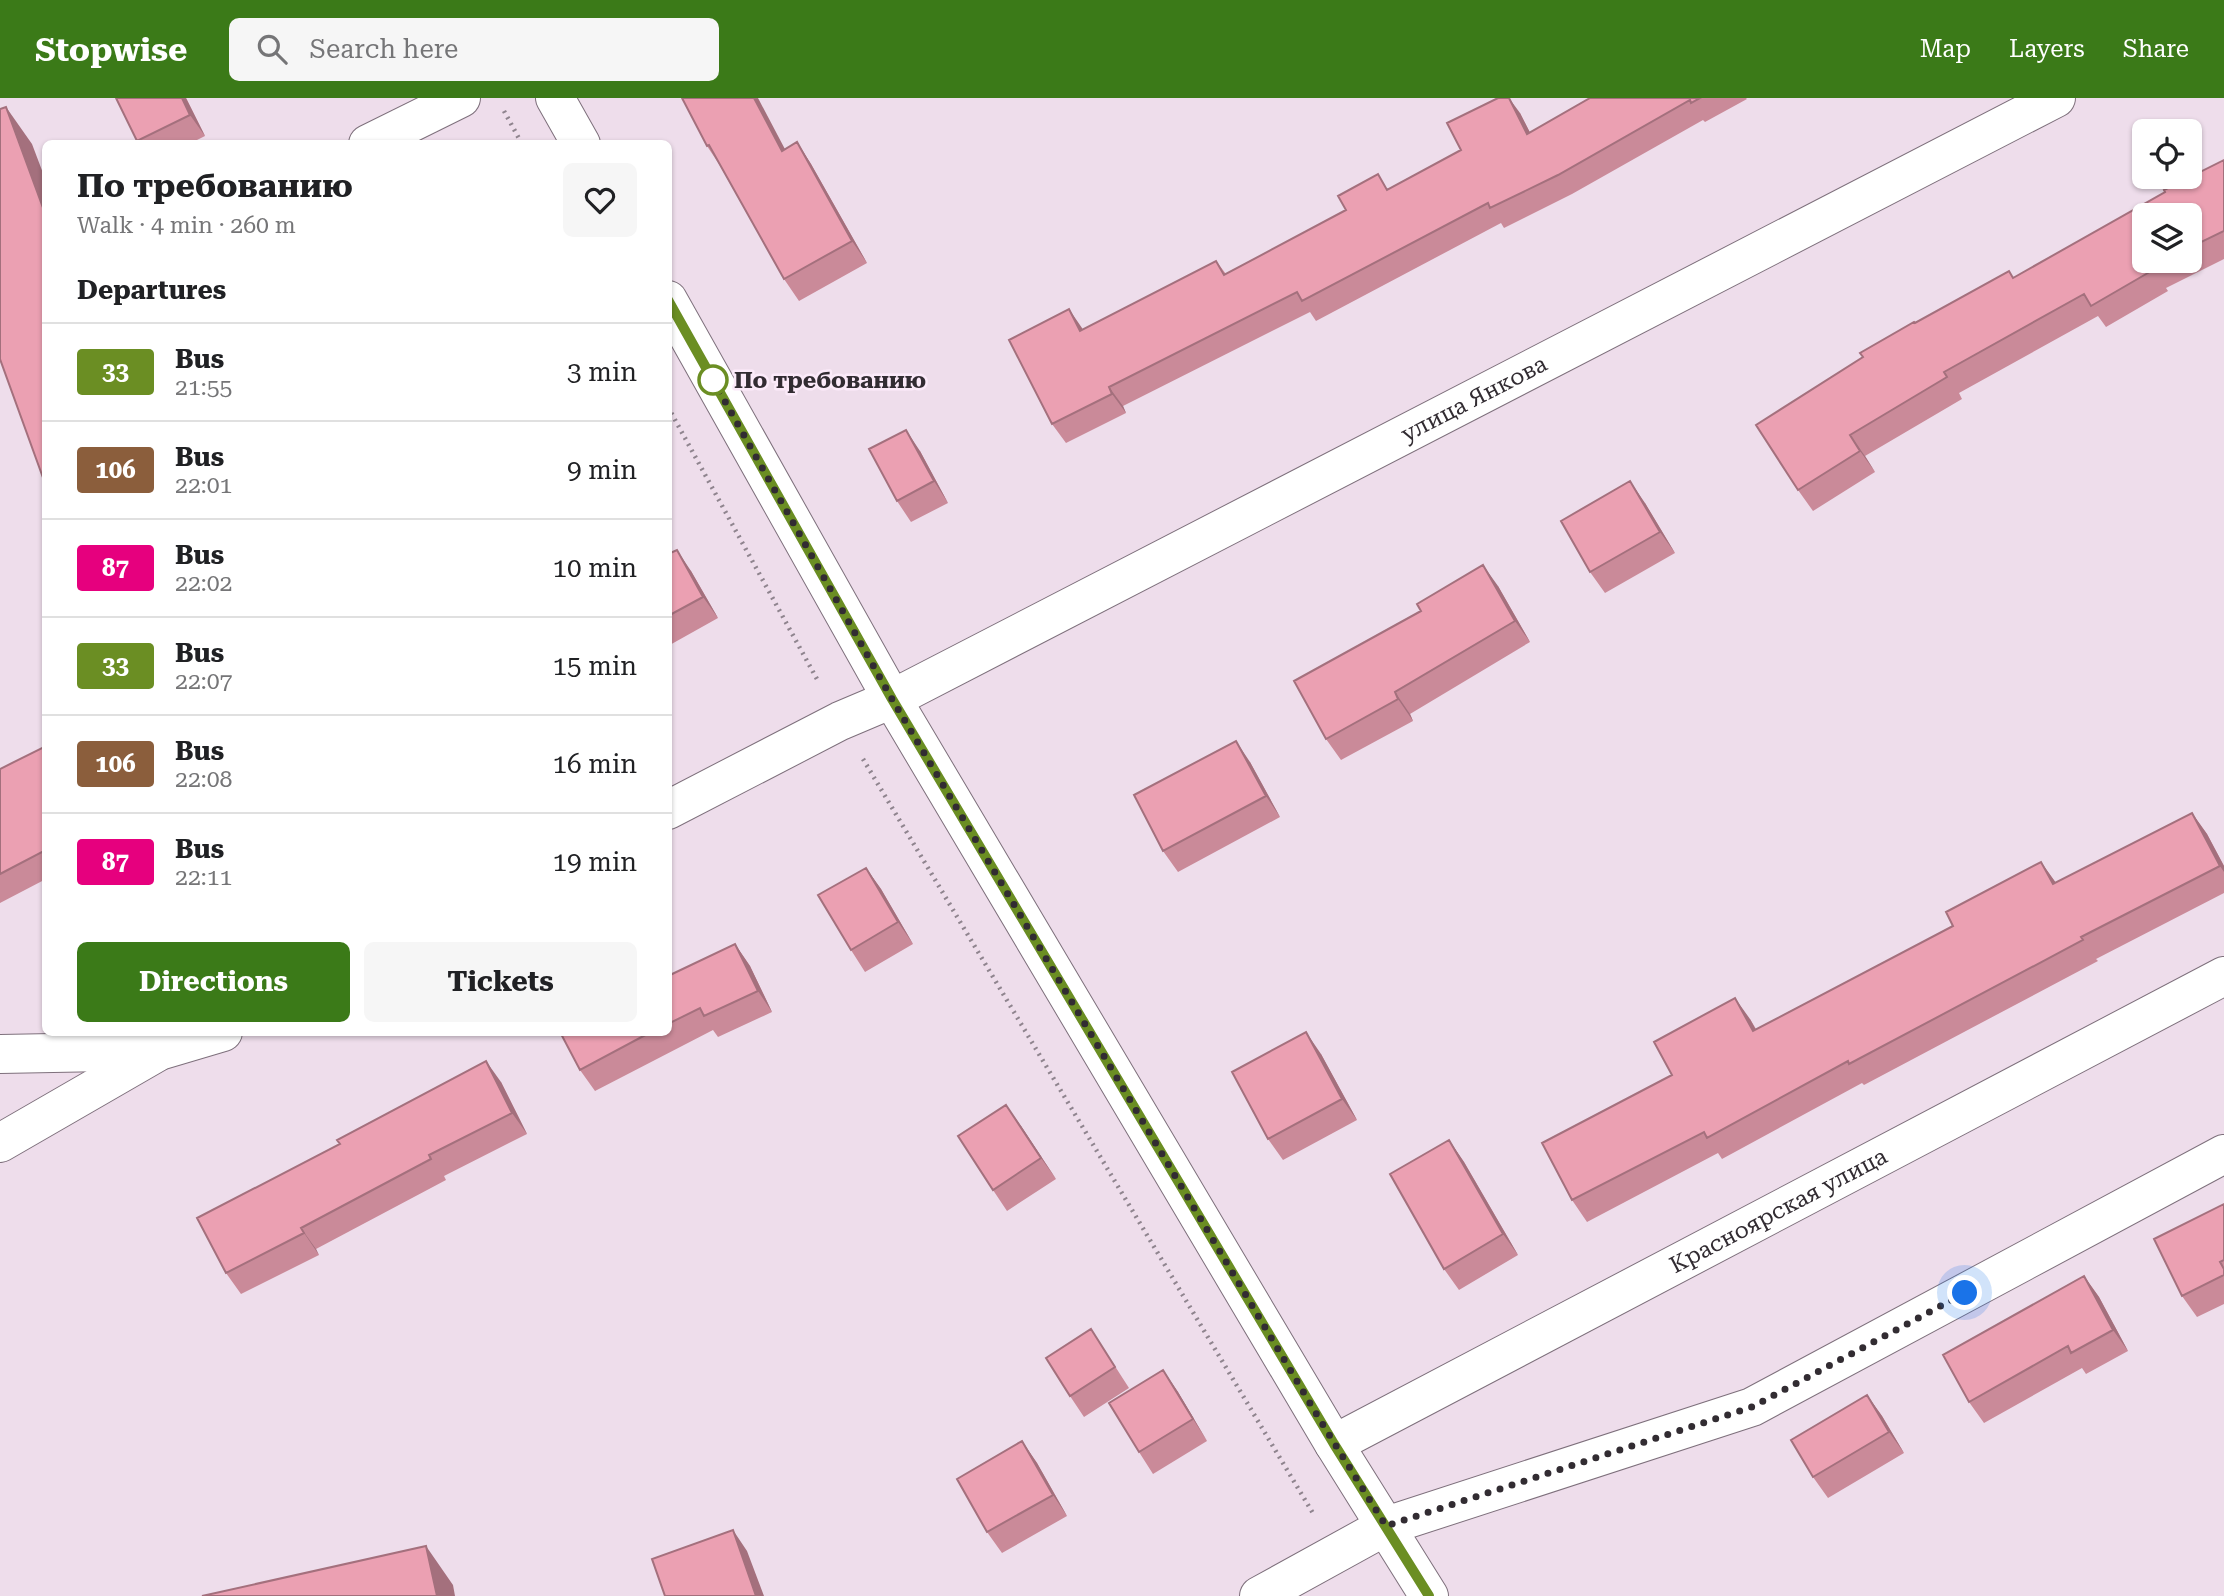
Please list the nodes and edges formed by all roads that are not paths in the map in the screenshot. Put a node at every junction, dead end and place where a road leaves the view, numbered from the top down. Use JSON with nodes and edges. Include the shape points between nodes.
{"nodes":[{"id":1,"x":461,"y":98,"type":"edge"},
{"id":2,"x":555,"y":98,"type":"edge"},
{"id":3,"x":2056,"y":98,"type":"edge"},
{"id":4,"x":376,"y":140,"type":"edge"},
{"id":5,"x":579,"y":140,"type":"edge"},
{"id":6,"x":672,"y":307,"type":"edge"},
{"id":7,"x":892,"y":699,"type":"junction"},
{"id":8,"x":672,"y":808,"type":"edge"},
{"id":9,"x":2224,"y":976,"type":"edge"},
{"id":10,"x":210,"y":1036,"type":"edge"},
{"id":11,"x":159,"y":1051,"type":"junction"},
{"id":12,"x":0,"y":1054,"type":"edge"},
{"id":13,"x":0,"y":1143,"type":"edge"},
{"id":14,"x":2224,"y":1154,"type":"edge"},
{"id":15,"x":1334,"y":1444,"type":"junction"},
{"id":16,"x":1386,"y":1526,"type":"junction"},
{"id":17,"x":1259,"y":1596,"type":"edge"},
{"id":18,"x":1429,"y":1596,"type":"edge"}],
"edges":[{"from":1,"to":4,"type":"street"},
{"from":2,"to":5,"type":"street"},
{"from":3,"to":7,"type":"street","name":"улица Янкова"},
{"from":6,"to":7,"type":"street"},
{"from":7,"to":8,"type":"street","name":"улица Янкова","via":[[840,720]]},
{"from":7,"to":15,"type":"street"},
{"from":9,"to":15,"type":"street","name":"Красноярская улица"},
{"from":10,"to":11,"type":"street"},
{"from":11,"to":12,"type":"street"},
{"from":11,"to":13,"type":"street"},
{"from":14,"to":16,"type":"street","via":[[1752,1407]]},
{"from":15,"to":16,"type":"street"},
{"from":16,"to":17,"type":"street"},
{"from":16,"to":18,"type":"street"}]}
